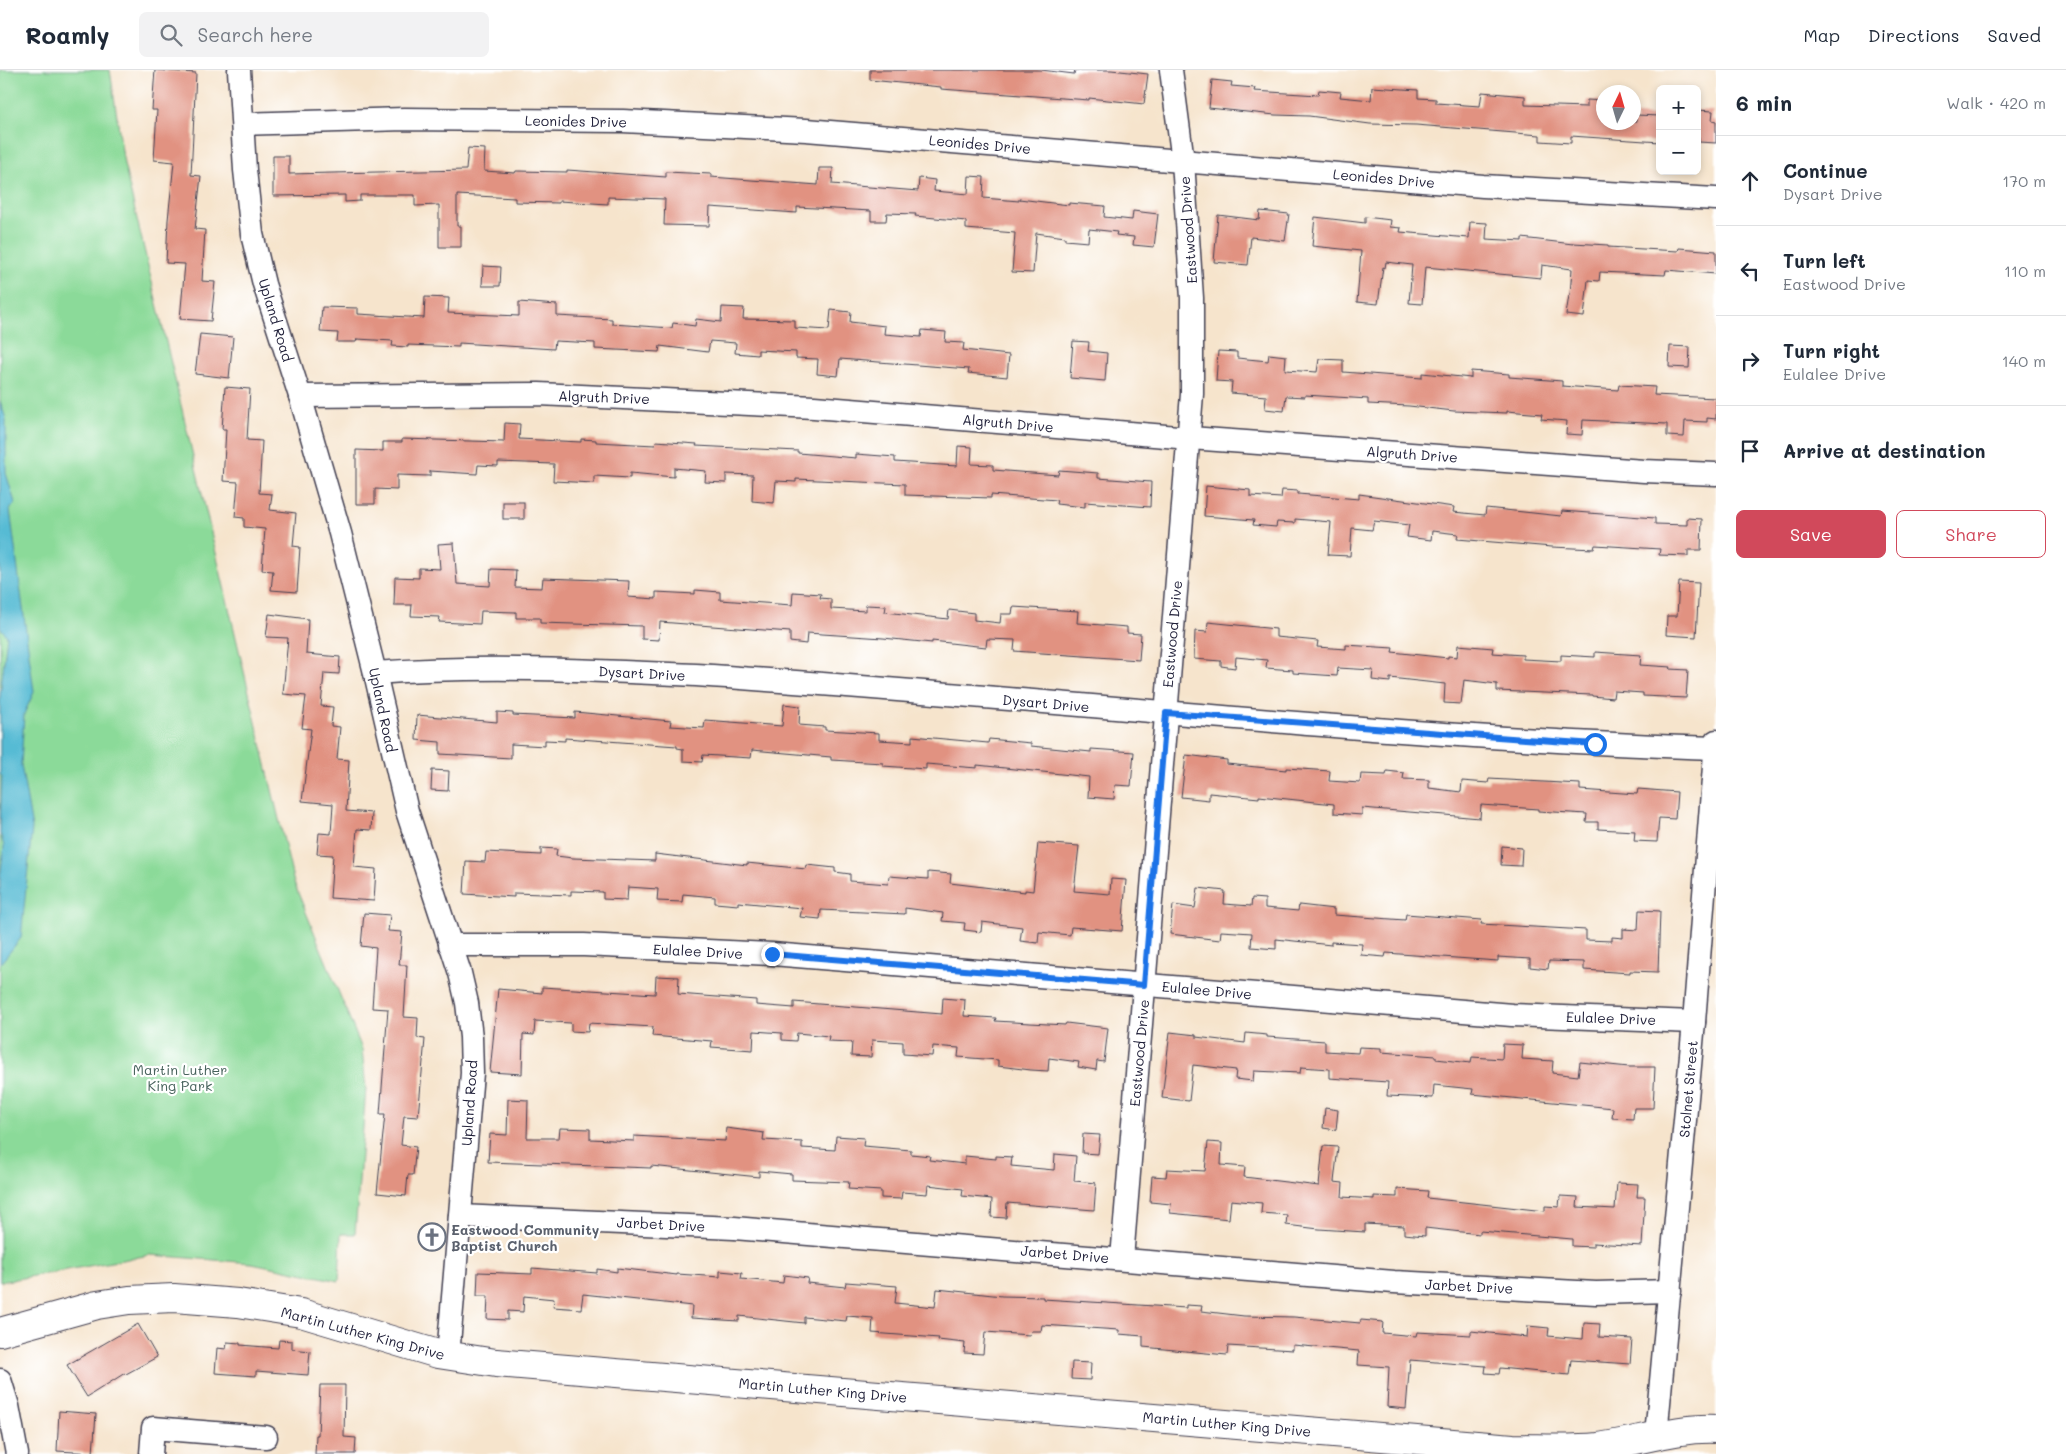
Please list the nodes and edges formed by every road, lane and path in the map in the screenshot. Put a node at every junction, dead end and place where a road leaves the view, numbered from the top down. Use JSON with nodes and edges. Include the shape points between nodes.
{"nodes":[{"id":1,"x":239,"y":70,"type":"edge"},
{"id":2,"x":1170,"y":70,"type":"edge"},
{"id":3,"x":243,"y":124,"type":"junction"},
{"id":4,"x":1183,"y":161,"type":"junction"},
{"id":5,"x":1716,"y":199,"type":"edge"},
{"id":6,"x":300,"y":396,"type":"junction"},
{"id":7,"x":1190,"y":438,"type":"junction"},
{"id":8,"x":1716,"y":474,"type":"edge"},
{"id":9,"x":376,"y":673,"type":"junction"},
{"id":10,"x":1166,"y":713,"type":"junction"},
{"id":11,"x":1716,"y":741,"type":"edge"},
{"id":12,"x":1716,"y":748,"type":"edge"},
{"id":13,"x":450,"y":945,"type":"junction"},
{"id":14,"x":1144,"y":985,"type":"junction"},
{"id":15,"x":1694,"y":1022,"type":"junction"},
{"id":16,"x":460,"y":1216,"type":"junction"},
{"id":17,"x":1122,"y":1259,"type":"junction"},
{"id":18,"x":1670,"y":1291,"type":"junction"},
{"id":19,"x":0,"y":1332,"type":"edge"},
{"id":20,"x":448,"y":1356,"type":"junction"},
{"id":21,"x":0,"y":1380,"type":"edge"},
{"id":22,"x":1716,"y":1429,"type":"edge"},
{"id":23,"x":1656,"y":1436,"type":"junction"},
{"id":24,"x":266,"y":1437,"type":"dead end"},
{"id":25,"x":17,"y":1454,"type":"edge"},
{"id":26,"x":151,"y":1454,"type":"edge"}],
"edges":[{"from":1,"to":3,"type":"street","name":"Upland Road"},
{"from":2,"to":4,"type":"street","name":"Eastwood Drive"},
{"from":3,"to":4,"type":"street","name":"Leonides Drive","via":[[404,119],[623,121],[806,130]]},
{"from":3,"to":6,"type":"street","name":"Upland Road","via":[[252,234],[264,284]]},
{"from":4,"to":5,"type":"street","name":"Leonides Drive","via":[[1483,186]]},
{"from":4,"to":7,"type":"street","name":"Eastwood Drive","via":[[1192,298]]},
{"from":6,"to":7,"type":"street","name":"Algruth Drive","via":[[539,394],[672,399],[814,406]]},
{"from":6,"to":9,"type":"street","name":"Upland Road"},
{"from":7,"to":8,"type":"street","name":"Algruth Drive"},
{"from":7,"to":10,"type":"street","name":"Eastwood Drive"},
{"from":9,"to":10,"type":"street","name":"Dysart Drive","via":[[586,670],[696,675]]},
{"from":9,"to":13,"type":"street","name":"Upland Road","via":[[407,811]]},
{"from":10,"to":12,"type":"street","name":"Dysart Drive","via":[[1585,743]]},
{"from":10,"to":14,"type":"street","name":"Eastwood Drive"},
{"from":11,"to":12,"type":"street","name":"Stolnet Street"},
{"from":12,"to":15,"type":"street","name":"Stolnet Street"},
{"from":13,"to":14,"type":"street","name":"Eulalee Drive","via":[[584,945],[772,954]]},
{"from":13,"to":16,"type":"street","name":"Upland Road","via":[[467,1003],[471,1037],[472,1073]]},
{"from":14,"to":15,"type":"street","name":"Eulalee Drive","via":[[1512,1015]]},
{"from":14,"to":17,"type":"street","name":"Eastwood Drive"},
{"from":15,"to":18,"type":"street","name":"Stolnet Street"},
{"from":16,"to":17,"type":"street","name":"Jarbet Drive","via":[[734,1228]]},
{"from":16,"to":20,"type":"street","name":"Upland Road"},
{"from":17,"to":18,"type":"street","name":"Jarbet Drive","via":[[1394,1282],[1596,1293]]},
{"from":18,"to":23,"type":"street","name":"Stolnet Street"},
{"from":19,"to":20,"type":"main road","name":"Martin Luther King Drive","via":[[97,1305],[174,1298],[238,1303],[301,1313]]},
{"from":20,"to":23,"type":"main road","name":"Martin Luther King Drive","via":[[516,1365],[1513,1448],[1598,1446]]},
{"from":21,"to":25,"type":"street"},
{"from":22,"to":23,"type":"main road","name":"Martin Luther King Drive"},
{"from":24,"to":26,"type":"street","via":[[153,1428]]}]}
